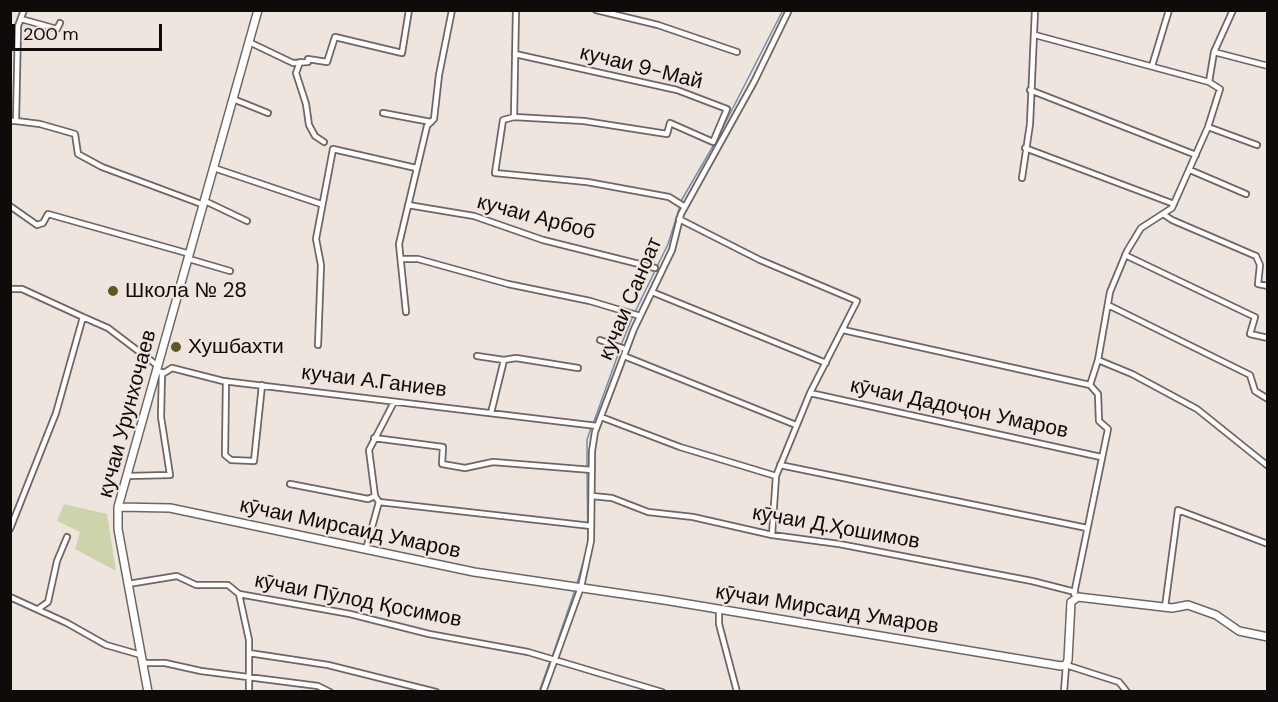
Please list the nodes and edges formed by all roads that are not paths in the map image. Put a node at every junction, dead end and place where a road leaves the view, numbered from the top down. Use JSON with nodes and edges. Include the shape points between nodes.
{"nodes":[{"id":1,"x":24,"y":10,"type":"edge"},
{"id":2,"x":258,"y":10,"type":"edge"},
{"id":3,"x":410,"y":10,"type":"edge"},
{"id":4,"x":452,"y":10,"type":"edge"},
{"id":5,"x":516,"y":10,"type":"edge"},
{"id":6,"x":596,"y":10,"type":"edge"},
{"id":7,"x":789,"y":10,"type":"edge"},
{"id":8,"x":1035,"y":10,"type":"edge"},
{"id":9,"x":1233,"y":10,"type":"edge"},
{"id":10,"x":1168,"y":11,"type":"edge"},
{"id":11,"x":21,"y":19,"type":"junction"},
{"id":12,"x":60,"y":23,"type":"dead end"},
{"id":13,"x":1035,"y":35,"type":"junction"},
{"id":14,"x":249,"y":42,"type":"junction"},
{"id":15,"x":737,"y":52,"type":"dead end"},
{"id":16,"x":1214,"y":52,"type":"junction"},
{"id":17,"x":515,"y":54,"type":"junction"},
{"id":18,"x":300,"y":62,"type":"junction"},
{"id":19,"x":1152,"y":66,"type":"junction"},
{"id":20,"x":1268,"y":66,"type":"edge"},
{"id":21,"x":1209,"y":82,"type":"junction"},
{"id":22,"x":1030,"y":90,"type":"junction"},
{"id":23,"x":233,"y":99,"type":"junction"},
{"id":24,"x":268,"y":113,"type":"dead end"},
{"id":25,"x":383,"y":113,"type":"dead end"},
{"id":26,"x":514,"y":117,"type":"junction"},
{"id":27,"x":13,"y":121,"type":"edge"},
{"id":28,"x":430,"y":122,"type":"junction"},
{"id":29,"x":1208,"y":127,"type":"junction"},
{"id":30,"x":324,"y":141,"type":"dead end"},
{"id":31,"x":1257,"y":145,"type":"dead end"},
{"id":32,"x":1026,"y":148,"type":"junction"},
{"id":33,"x":1196,"y":155,"type":"junction"},
{"id":34,"x":214,"y":168,"type":"junction"},
{"id":35,"x":416,"y":168,"type":"junction"},
{"id":36,"x":1190,"y":170,"type":"junction"},
{"id":37,"x":1022,"y":178,"type":"dead end"},
{"id":38,"x":1246,"y":194,"type":"dead end"},
{"id":39,"x":204,"y":203,"type":"junction"},
{"id":40,"x":321,"y":204,"type":"junction"},
{"id":41,"x":1174,"y":204,"type":"junction"},
{"id":42,"x":408,"y":205,"type":"junction"},
{"id":43,"x":682,"y":205,"type":"junction"},
{"id":44,"x":10,"y":206,"type":"edge"},
{"id":45,"x":1163,"y":214,"type":"junction"},
{"id":46,"x":679,"y":219,"type":"junction"},
{"id":47,"x":247,"y":221,"type":"dead end"},
{"id":48,"x":1125,"y":255,"type":"junction"},
{"id":49,"x":189,"y":257,"type":"junction"},
{"id":50,"x":401,"y":259,"type":"junction"},
{"id":51,"x":655,"y":268,"type":"dead end"},
{"id":52,"x":230,"y":271,"type":"dead end"},
{"id":53,"x":1268,"y":286,"type":"edge"},
{"id":54,"x":10,"y":289,"type":"edge"},
{"id":55,"x":652,"y":292,"type":"junction"},
{"id":56,"x":1108,"y":305,"type":"junction"},
{"id":57,"x":406,"y":312,"type":"dead end"},
{"id":58,"x":636,"y":315,"type":"junction"},
{"id":59,"x":83,"y":317,"type":"junction"},
{"id":60,"x":843,"y":330,"type":"junction"},
{"id":61,"x":1268,"y":338,"type":"edge"},
{"id":62,"x":600,"y":340,"type":"dead end"},
{"id":63,"x":318,"y":345,"type":"dead end"},
{"id":64,"x":622,"y":348,"type":"junction"},
{"id":65,"x":477,"y":356,"type":"dead end"},
{"id":66,"x":624,"y":356,"type":"junction"},
{"id":67,"x":504,"y":360,"type":"junction"},
{"id":68,"x":1098,"y":360,"type":"junction"},
{"id":69,"x":826,"y":363,"type":"junction"},
{"id":70,"x":578,"y":368,"type":"dead end"},
{"id":71,"x":159,"y":370,"type":"junction"},
{"id":72,"x":226,"y":381,"type":"junction"},
{"id":73,"x":262,"y":385,"type":"junction"},
{"id":74,"x":1090,"y":385,"type":"junction"},
{"id":75,"x":810,"y":393,"type":"junction"},
{"id":76,"x":1268,"y":399,"type":"edge"},
{"id":77,"x":394,"y":402,"type":"junction"},
{"id":78,"x":491,"y":413,"type":"junction"},
{"id":79,"x":601,"y":417,"type":"junction"},
{"id":80,"x":796,"y":425,"type":"junction"},
{"id":81,"x":594,"y":426,"type":"junction"},
{"id":82,"x":374,"y":438,"type":"junction"},
{"id":83,"x":1101,"y":457,"type":"junction"},
{"id":84,"x":780,"y":465,"type":"junction"},
{"id":85,"x":1268,"y":466,"type":"edge"},
{"id":86,"x":588,"y":469,"type":"junction"},
{"id":87,"x":127,"y":476,"type":"junction"},
{"id":88,"x":776,"y":476,"type":"junction"},
{"id":89,"x":290,"y":484,"type":"dead end"},
{"id":90,"x":592,"y":495,"type":"junction"},
{"id":91,"x":375,"y":496,"type":"junction"},
{"id":92,"x":379,"y":502,"type":"junction"},
{"id":93,"x":10,"y":506,"type":"edge"},
{"id":94,"x":118,"y":507,"type":"junction"},
{"id":95,"x":19,"y":509,"type":"junction"},
{"id":96,"x":589,"y":526,"type":"junction"},
{"id":97,"x":1087,"y":528,"type":"junction"},
{"id":98,"x":10,"y":529,"type":"edge"},
{"id":99,"x":772,"y":535,"type":"junction"},
{"id":100,"x":67,"y":537,"type":"dead end"},
{"id":101,"x":1268,"y":544,"type":"edge"},
{"id":102,"x":366,"y":549,"type":"junction"},
{"id":103,"x":128,"y":584,"type":"junction"},
{"id":104,"x":578,"y":587,"type":"junction"},
{"id":105,"x":239,"y":594,"type":"junction"},
{"id":106,"x":1075,"y":595,"type":"junction"},
{"id":107,"x":10,"y":597,"type":"edge"},
{"id":108,"x":1165,"y":607,"type":"junction"},
{"id":109,"x":38,"y":609,"type":"junction"},
{"id":110,"x":719,"y":609,"type":"junction"},
{"id":111,"x":1268,"y":638,"type":"edge"},
{"id":112,"x":249,"y":653,"type":"junction"},
{"id":113,"x":141,"y":655,"type":"junction"},
{"id":114,"x":553,"y":659,"type":"junction"},
{"id":115,"x":142,"y":663,"type":"junction"},
{"id":116,"x":1066,"y":665,"type":"junction"},
{"id":117,"x":251,"y":676,"type":"junction"},
{"id":118,"x":318,"y":686,"type":"junction"},
{"id":119,"x":148,"y":692,"type":"edge"},
{"id":120,"x":249,"y":692,"type":"edge"},
{"id":121,"x":314,"y":692,"type":"edge"},
{"id":122,"x":330,"y":692,"type":"edge"},
{"id":123,"x":436,"y":692,"type":"edge"},
{"id":124,"x":543,"y":692,"type":"edge"},
{"id":125,"x":662,"y":692,"type":"edge"},
{"id":126,"x":737,"y":692,"type":"edge"},
{"id":127,"x":1064,"y":692,"type":"edge"},
{"id":128,"x":1127,"y":692,"type":"edge"}],
"edges":[{"from":1,"to":11,"type":"street"},
{"from":2,"to":14,"type":"street","name":"кучаи Урунхочаев"},
{"from":3,"to":18,"type":"street","via":[[402,53],[335,37],[327,62]]},
{"from":4,"to":28,"type":"street","via":[[434,119]]},
{"from":5,"to":17,"type":"street"},
{"from":6,"to":15,"type":"street","name":"кучаи 9-Май","via":[[658,25]]},
{"from":7,"to":43,"type":"street","name":"кучаи Саноат","via":[[754,82]]},
{"from":8,"to":13,"type":"street"},
{"from":9,"to":16,"type":"street"},
{"from":10,"to":19,"type":"street"},
{"from":11,"to":12,"type":"street","via":[[57,29]]},
{"from":11,"to":27,"type":"street"},
{"from":13,"to":19,"type":"street"},
{"from":13,"to":22,"type":"street"},
{"from":14,"to":18,"type":"street","via":[[292,63]]},
{"from":14,"to":23,"type":"street","name":"кучаи Урунхочаев"},
{"from":16,"to":20,"type":"street"},
{"from":16,"to":21,"type":"street"},
{"from":17,"to":26,"type":"street"},
{"from":17,"to":26,"type":"street","name":"кучаи 9-Май","via":[[677,90],[727,109],[713,142],[670,123],[667,134],[584,121]]},
{"from":18,"to":30,"type":"street","via":[[296,73],[309,125],[315,136]]},
{"from":19,"to":21,"type":"street"},
{"from":21,"to":29,"type":"street","via":[[1220,89]]},
{"from":22,"to":32,"type":"street"},
{"from":22,"to":33,"type":"street"},
{"from":23,"to":24,"type":"street"},
{"from":23,"to":34,"type":"street","name":"кучаи Урунхочаев"},
{"from":25,"to":28,"type":"street"},
{"from":26,"to":43,"type":"street","via":[[503,120],[495,173],[587,182],[669,197]]},
{"from":27,"to":39,"type":"street","via":[[75,134],[78,154],[102,167]]},
{"from":28,"to":35,"type":"street"},
{"from":29,"to":31,"type":"street"},
{"from":29,"to":33,"type":"street"},
{"from":32,"to":37,"type":"street"},
{"from":32,"to":41,"type":"street"},
{"from":33,"to":36,"type":"street"},
{"from":34,"to":39,"type":"street","name":"кучаи Урунхочаев"},
{"from":34,"to":40,"type":"street"},
{"from":35,"to":40,"type":"street","via":[[333,149]]},
{"from":35,"to":42,"type":"street"},
{"from":36,"to":38,"type":"street"},
{"from":36,"to":41,"type":"street"},
{"from":39,"to":47,"type":"street"},
{"from":39,"to":49,"type":"street","name":"кучаи Урунхочаев"},
{"from":40,"to":63,"type":"street","via":[[316,239],[321,265]]},
{"from":41,"to":45,"type":"street"},
{"from":42,"to":50,"type":"street","via":[[399,244]]},
{"from":42,"to":51,"type":"street","name":"кучаи Арбоб","via":[[474,216],[543,240]]},
{"from":43,"to":46,"type":"street","name":"кучаи Саноат"},
{"from":44,"to":49,"type":"street","via":[[37,225],[48,214]]},
{"from":45,"to":48,"type":"street","via":[[1141,228]]},
{"from":45,"to":53,"type":"street","via":[[1256,256],[1260,265],[1258,284]]},
{"from":46,"to":55,"type":"street","name":"кучаи Саноат","via":[[672,250]]},
{"from":46,"to":60,"type":"street","via":[[760,260],[857,301]]},
{"from":48,"to":56,"type":"street"},
{"from":48,"to":61,"type":"street","via":[[1255,317],[1250,334]]},
{"from":49,"to":52,"type":"street"},
{"from":49,"to":71,"type":"street","name":"кучаи Урунхочаев"},
{"from":50,"to":57,"type":"street"},
{"from":50,"to":58,"type":"street","via":[[418,259]]},
{"from":54,"to":59,"type":"street","via":[[22,290]]},
{"from":55,"to":58,"type":"street","name":"кучаи Саноат"},
{"from":55,"to":69,"type":"street","name":"кӯчаи Дадоҷон Умаров"},
{"from":56,"to":68,"type":"street"},
{"from":56,"to":76,"type":"street","via":[[1250,375],[1255,391]]},
{"from":58,"to":64,"type":"street","name":"кучаи Саноат"},
{"from":59,"to":71,"type":"street","via":[[108,328]]},
{"from":59,"to":95,"type":"street","via":[[56,413]]},
{"from":60,"to":69,"type":"street"},
{"from":60,"to":74,"type":"street"},
{"from":62,"to":64,"type":"street"},
{"from":64,"to":66,"type":"street","name":"кучаи Саноат"},
{"from":65,"to":67,"type":"street"},
{"from":66,"to":79,"type":"street","name":"кучаи Саноат"},
{"from":66,"to":80,"type":"street"},
{"from":67,"to":70,"type":"street","via":[[516,358]]},
{"from":67,"to":78,"type":"street"},
{"from":68,"to":74,"type":"street"},
{"from":68,"to":85,"type":"street","via":[[1197,409]]},
{"from":69,"to":75,"type":"street"},
{"from":71,"to":72,"type":"street","name":"кучаи А.Ганиев","via":[[172,368]]},
{"from":71,"to":87,"type":"street","name":"кучаи Урунхочаев"},
{"from":71,"to":87,"type":"street","via":[[170,475]]},
{"from":72,"to":73,"type":"street","name":"кучаи А.Ганиев"},
{"from":72,"to":73,"type":"street","via":[[225,455],[231,459],[254,461]]},
{"from":73,"to":77,"type":"street","name":"кучаи А.Ганиев"},
{"from":74,"to":83,"type":"street","via":[[1098,394],[1099,421],[1108,429]]},
{"from":75,"to":80,"type":"street"},
{"from":75,"to":83,"type":"street","name":"кӯчаи Дадоҷон Умаров"},
{"from":77,"to":78,"type":"street","name":"кучаи А.Ганиев"},
{"from":77,"to":82,"type":"street"},
{"from":78,"to":81,"type":"street","name":"кучаи А.Ганиев"},
{"from":79,"to":81,"type":"street","name":"кучаи Саноат"},
{"from":79,"to":88,"type":"street","name":"кӯчаи Д.Ҳошимов","via":[[680,447]]},
{"from":80,"to":84,"type":"street"},
{"from":81,"to":86,"type":"street","name":"кучаи Саноат"},
{"from":82,"to":86,"type":"street","via":[[443,447],[442,464],[465,468],[493,462]]},
{"from":82,"to":91,"type":"street","via":[[369,450]]},
{"from":83,"to":97,"type":"street"},
{"from":84,"to":88,"type":"street"},
{"from":84,"to":97,"type":"street"},
{"from":86,"to":90,"type":"street","name":"кучаи Саноат"},
{"from":87,"to":94,"type":"street","name":"кучаи Урунхочаев"},
{"from":88,"to":99,"type":"street"},
{"from":89,"to":91,"type":"street","via":[[368,499]]},
{"from":90,"to":96,"type":"street","name":"кучаи Саноат"},
{"from":90,"to":99,"type":"street","name":"кӯчаи Д.Ҳошимов","via":[[648,512],[693,517]]},
{"from":91,"to":92,"type":"street"},
{"from":92,"to":96,"type":"street"},
{"from":92,"to":102,"type":"street"},
{"from":93,"to":95,"type":"street"},
{"from":94,"to":102,"type":"street","name":"кӯчаи Мирсаид Умаров","via":[[170,508]]},
{"from":94,"to":103,"type":"street","name":"кучаи Урунхочаев"},
{"from":95,"to":98,"type":"street"},
{"from":96,"to":104,"type":"street","name":"кучаи Саноат","via":[[591,541]]},
{"from":97,"to":106,"type":"street"},
{"from":99,"to":106,"type":"street","name":"кӯчаи Д.Ҳошимов","via":[[1032,581]]},
{"from":100,"to":109,"type":"street","via":[[48,602]]},
{"from":101,"to":108,"type":"street","via":[[1178,510]]},
{"from":102,"to":104,"type":"street","name":"кӯчаи Мирсаид Умаров","via":[[474,572]]},
{"from":103,"to":105,"type":"street","name":"кӯчаи Пӯлод Қосимов","via":[[177,576],[196,585],[228,585]]},
{"from":103,"to":113,"type":"street","name":"кучаи Урунхочаев"},
{"from":104,"to":110,"type":"street","name":"кӯчаи Мирсаид Умаров"},
{"from":104,"to":114,"type":"street","name":"кучаи Саноат"},
{"from":105,"to":112,"type":"street"},
{"from":105,"to":114,"type":"street","name":"кӯчаи Пӯлод Қосимов","via":[[370,618]]},
{"from":106,"to":108,"type":"street"},
{"from":106,"to":116,"type":"street","via":[[1071,602]]},
{"from":107,"to":109,"type":"street"},
{"from":108,"to":111,"type":"street","via":[[1188,605],[1216,615],[1239,631]]},
{"from":109,"to":113,"type":"street","via":[[119,651]]},
{"from":110,"to":116,"type":"street","name":"кӯчаи Мирсаид Умаров"},
{"from":110,"to":126,"type":"street","via":[[718,624]]},
{"from":112,"to":117,"type":"street"},
{"from":112,"to":123,"type":"street","via":[[328,665]]},
{"from":113,"to":115,"type":"street","name":"кучаи Урунхочаев"},
{"from":114,"to":124,"type":"street","name":"кучаи Саноат"},
{"from":114,"to":125,"type":"street","name":"кӯчаи Пӯлод Қосимов"},
{"from":115,"to":117,"type":"street"},
{"from":115,"to":119,"type":"street","name":"кучаи Урунхочаев"},
{"from":116,"to":127,"type":"street"},
{"from":116,"to":128,"type":"street","via":[[1119,682]]},
{"from":117,"to":118,"type":"street"},
{"from":117,"to":120,"type":"street"},
{"from":118,"to":121,"type":"street"},
{"from":118,"to":122,"type":"street"}]}
